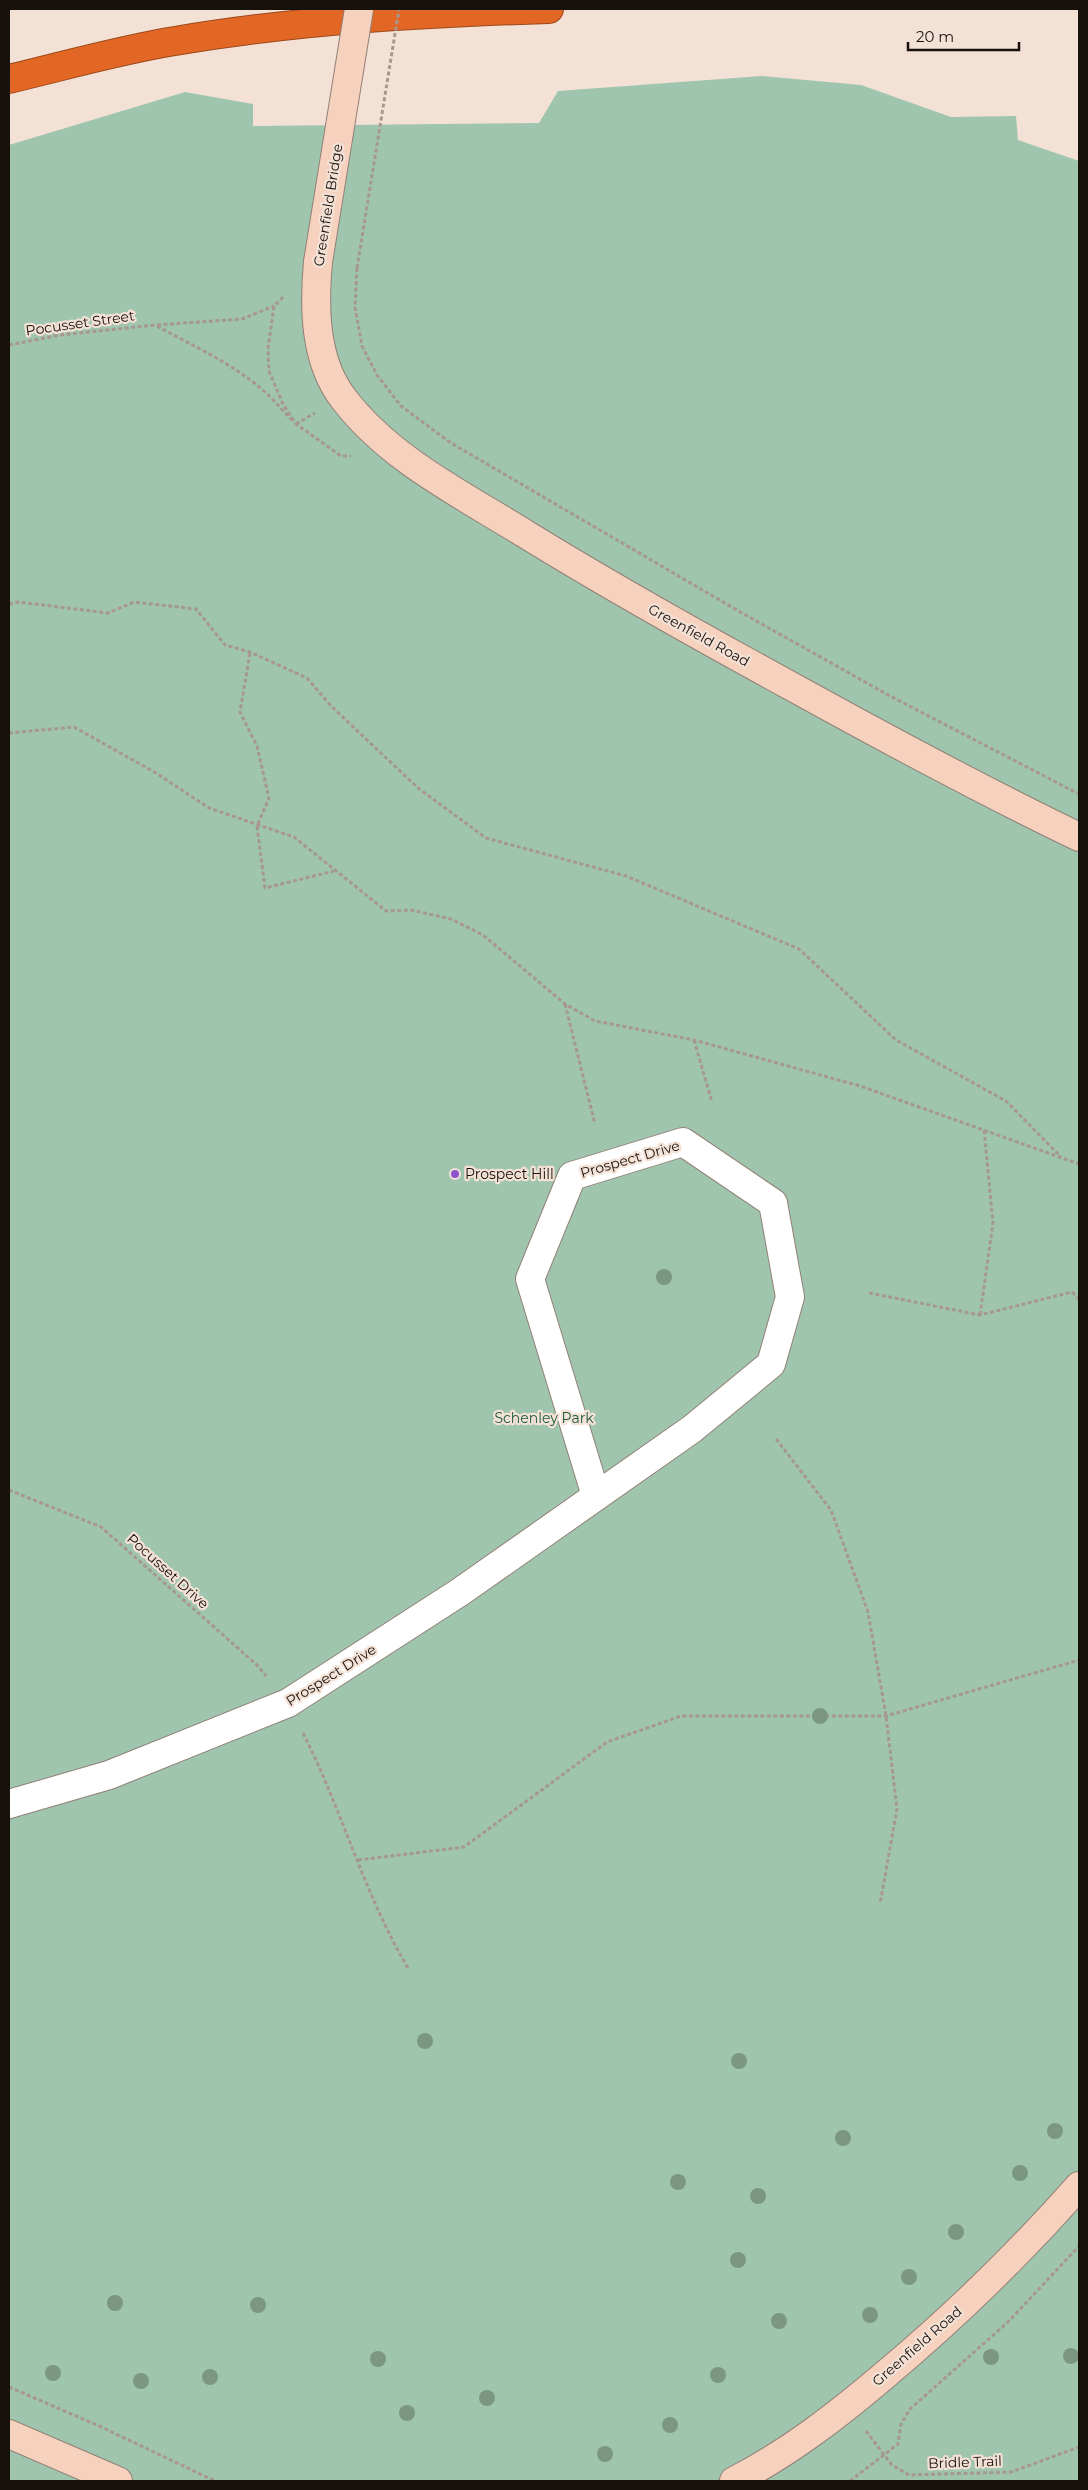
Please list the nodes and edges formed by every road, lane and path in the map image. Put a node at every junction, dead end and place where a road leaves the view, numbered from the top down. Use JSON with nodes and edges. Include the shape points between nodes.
{"nodes":[{"id":1,"x":359,"y":9,"type":"edge"},
{"id":2,"x":399,"y":9,"type":"edge"},
{"id":3,"x":549,"y":9,"type":"edge"},
{"id":4,"x":9,"y":79,"type":"edge"},
{"id":5,"x":318,"y":262,"type":"junction"},
{"id":6,"x":274,"y":306,"type":"junction"},
{"id":7,"x":155,"y":325,"type":"junction"},
{"id":8,"x":9,"y":345,"type":"edge"},
{"id":9,"x":343,"y":398,"type":"joint"},
{"id":10,"x":9,"y":604,"type":"edge"},
{"id":11,"x":250,"y":652,"type":"junction"},
{"id":12,"x":9,"y":733,"type":"edge"},
{"id":13,"x":1079,"y":794,"type":"edge"},
{"id":14,"x":257,"y":826,"type":"junction"},
{"id":15,"x":1079,"y":837,"type":"edge"},
{"id":16,"x":335,"y":871,"type":"junction"},
{"id":17,"x":565,"y":1004,"type":"junction"},
{"id":18,"x":694,"y":1040,"type":"junction"},
{"id":19,"x":712,"y":1102,"type":"dead end"},
{"id":20,"x":595,"y":1124,"type":"dead end"},
{"id":21,"x":984,"y":1129,"type":"junction"},
{"id":22,"x":1061,"y":1157,"type":"junction"},
{"id":23,"x":1079,"y":1164,"type":"edge"},
{"id":24,"x":869,"y":1293,"type":"dead end"},
{"id":25,"x":1079,"y":1299,"type":"edge"},
{"id":26,"x":980,"y":1315,"type":"junction"},
{"id":27,"x":776,"y":1439,"type":"dead end"},
{"id":28,"x":9,"y":1490,"type":"edge"},
{"id":29,"x":596,"y":1496,"type":"junction"},
{"id":30,"x":1079,"y":1660,"type":"edge"},
{"id":31,"x":288,"y":1703,"type":"junction"},
{"id":32,"x":886,"y":1716,"type":"junction"},
{"id":33,"x":319,"y":1765,"type":"dead end"},
{"id":34,"x":9,"y":1804,"type":"edge"},
{"id":35,"x":358,"y":1860,"type":"junction"},
{"id":36,"x":880,"y":1904,"type":"dead end"},
{"id":37,"x":408,"y":1968,"type":"dead end"},
{"id":38,"x":1079,"y":2186,"type":"edge"},
{"id":39,"x":1079,"y":2246,"type":"edge"},
{"id":40,"x":9,"y":2388,"type":"edge"},
{"id":41,"x":9,"y":2434,"type":"edge"},
{"id":42,"x":1079,"y":2447,"type":"edge"},
{"id":43,"x":884,"y":2456,"type":"junction"},
{"id":44,"x":764,"y":2474,"type":"edge"},
{"id":45,"x":118,"y":2481,"type":"edge"},
{"id":46,"x":215,"y":2481,"type":"edge"},
{"id":47,"x":734,"y":2481,"type":"edge"},
{"id":48,"x":850,"y":2481,"type":"edge"}],
"edges":[{"from":1,"to":5,"type":"main road","name":"Greenfield Bridge","bridge":true},
{"from":2,"to":13,"type":"path","bridge":true,"via":[[357,268],[354,307],[362,346],[377,375],[401,406],[451,443],[735,609],[872,686]]},
{"from":3,"to":4,"type":"highway","via":[[442,12],[265,28],[173,41]]},
{"from":5,"to":6,"type":"path"},
{"from":5,"to":9,"type":"main road","name":"Greenfield Bridge","via":[[318,333],[330,375]]},
{"from":6,"to":7,"type":"path","name":"Pocusset Street","via":[[242,319]]},
{"from":6,"to":7,"type":"path","name":"Pocusset Street","via":[[268,349],[269,371],[283,404],[296,424],[249,380],[210,354]]},
{"from":7,"to":8,"type":"path","name":"Pocusset Street","via":[[60,335]]},
{"from":9,"to":15,"type":"main road","name":"Greenfield Road","via":[[370,431],[426,472],[557,554],[880,735]]},
{"from":10,"to":11,"type":"path","via":[[18,602],[108,613],[134,602],[196,609],[225,645]]},
{"from":11,"to":14,"type":"path","via":[[240,712],[257,746],[269,798]]},
{"from":11,"to":22,"type":"path","via":[[307,678],[331,706],[418,788],[486,838],[626,876],[799,949],[896,1040],[1006,1101]]},
{"from":12,"to":14,"type":"path","via":[[74,727],[210,808]]},
{"from":14,"to":16,"type":"path","via":[[294,837]]},
{"from":14,"to":16,"type":"path","via":[[265,888]]},
{"from":16,"to":17,"type":"path","via":[[386,911],[411,910],[450,920],[482,935]]},
{"from":17,"to":18,"type":"path","via":[[595,1021]]},
{"from":17,"to":20,"type":"path"},
{"from":18,"to":19,"type":"path"},
{"from":18,"to":21,"type":"path","via":[[860,1086]]},
{"from":21,"to":22,"type":"path"},
{"from":21,"to":26,"type":"path","via":[[993,1223]]},
{"from":22,"to":23,"type":"path"},
{"from":24,"to":26,"type":"path"},
{"from":25,"to":26,"type":"path","via":[[1072,1292]]},
{"from":27,"to":32,"type":"path","via":[[831,1510],[868,1612]]},
{"from":28,"to":31,"type":"path","name":"Pocusset Drive","via":[[102,1526],[257,1665]]},
{"from":29,"to":29,"type":"street","name":"Prospect Drive","via":[[692,1429],[771,1364],[790,1297],[773,1203],[684,1142],[572,1176],[530,1279]]},
{"from":29,"to":31,"type":"street","name":"Prospect Drive","via":[[460,1592]]},
{"from":30,"to":32,"type":"path"},
{"from":31,"to":34,"type":"street","name":"Prospect Drive","via":[[109,1775]]},
{"from":32,"to":35,"type":"path","via":[[681,1716],[607,1742],[464,1847]]},
{"from":32,"to":36,"type":"path","via":[[897,1809]]},
{"from":33,"to":35,"type":"path"},
{"from":35,"to":37,"type":"path","via":[[387,1933]]},
{"from":38,"to":44,"type":"main road","name":"Greenfield Road","via":[[1000,2272],[924,2342]]},
{"from":39,"to":43,"type":"path","via":[[1008,2322],[910,2409],[901,2424],[898,2444]]},
{"from":40,"to":46,"type":"path"},
{"from":41,"to":45,"type":"main road"},
{"from":42,"to":43,"type":"path","name":"Bridle Trail","via":[[1011,2472],[975,2474],[908,2475]]},
{"from":43,"to":48,"type":"path"},
{"from":44,"to":47,"type":"main road","name":"Greenfield Road"}]}
